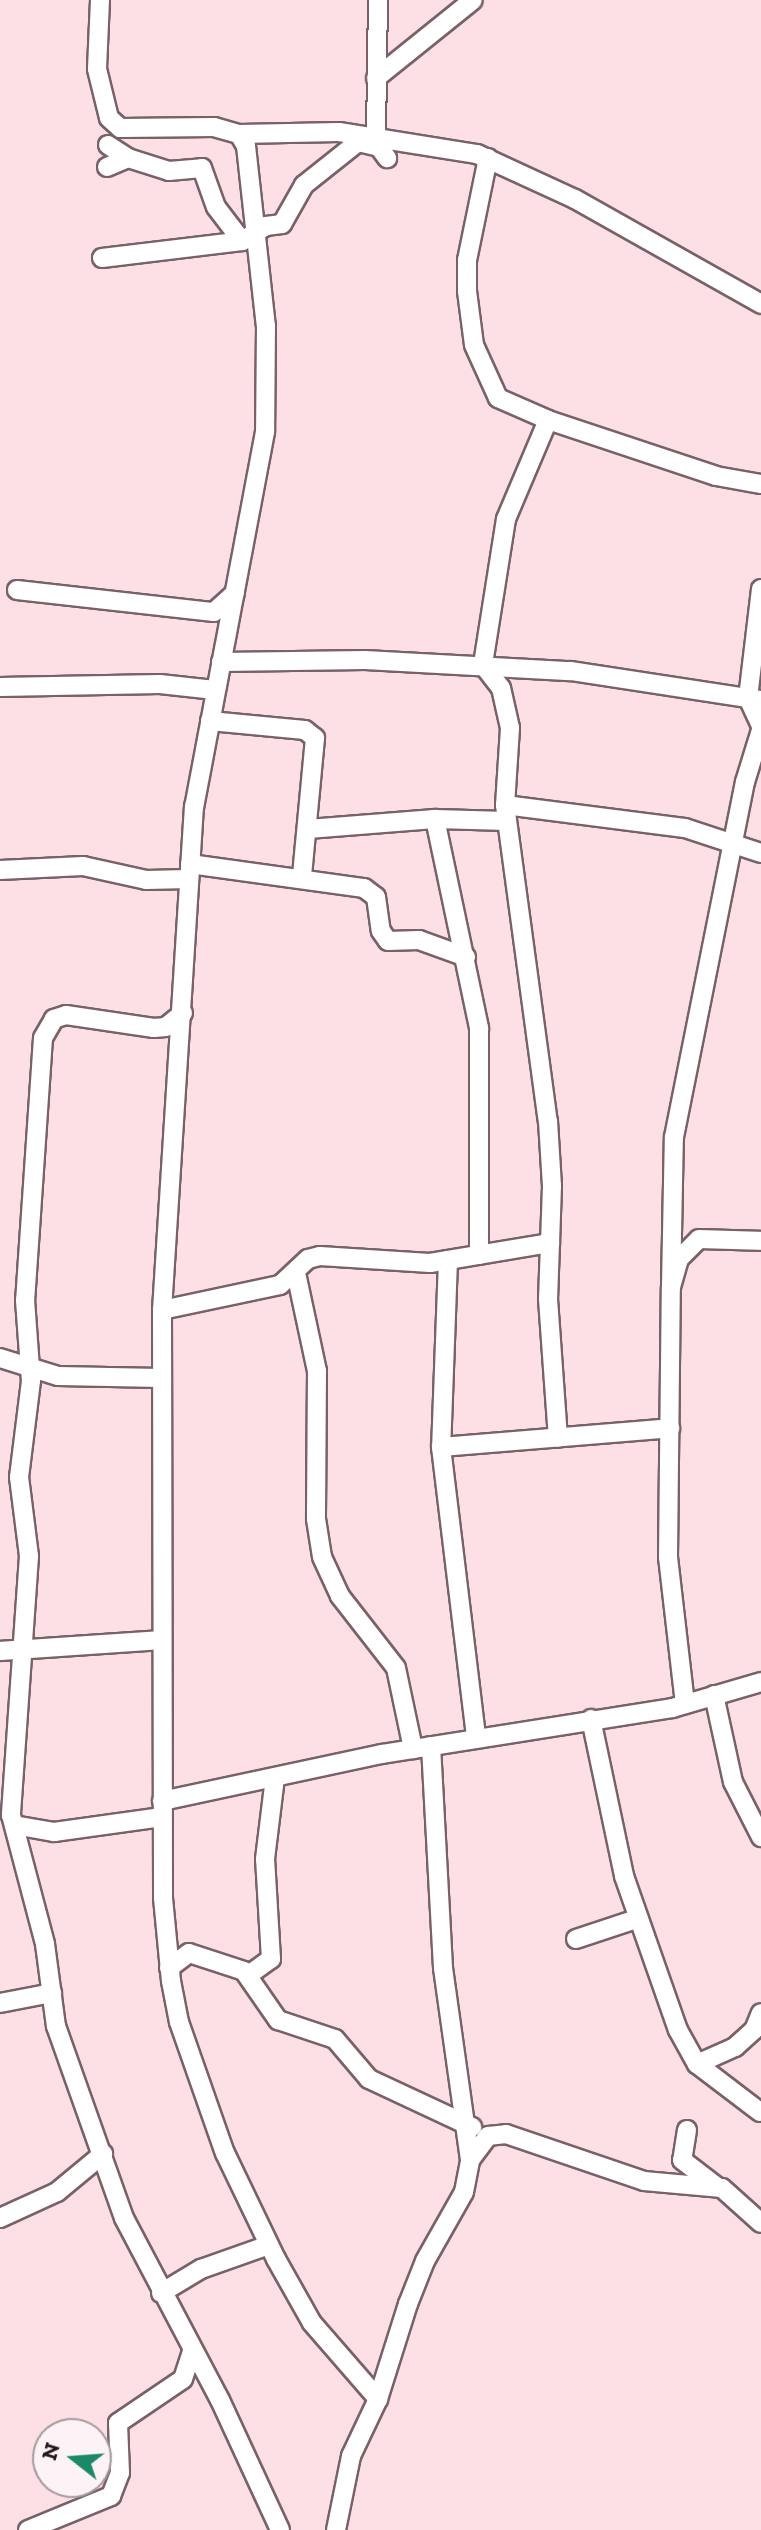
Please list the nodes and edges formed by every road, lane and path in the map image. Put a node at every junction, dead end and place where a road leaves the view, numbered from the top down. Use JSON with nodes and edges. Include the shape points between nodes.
{"nodes":[{"id":1,"x":100,"y":0,"type":"edge"},
{"id":2,"x":378,"y":0,"type":"edge"},
{"id":3,"x":473,"y":0,"type":"edge"},
{"id":4,"x":376,"y":78,"type":"junction"},
{"id":5,"x":239,"y":134,"type":"junction"},
{"id":6,"x":376,"y":138,"type":"junction"},
{"id":7,"x":108,"y":145,"type":"dead end"},
{"id":8,"x":128,"y":158,"type":"junction"},
{"id":9,"x":387,"y":158,"type":"dead end"},
{"id":10,"x":488,"y":158,"type":"junction"},
{"id":11,"x":107,"y":167,"type":"dead end"},
{"id":12,"x":249,"y":237,"type":"junction"},
{"id":13,"x":102,"y":258,"type":"dead end"},
{"id":14,"x":761,"y":304,"type":"edge"},
{"id":15,"x":548,"y":420,"type":"junction"},
{"id":16,"x":761,"y":484,"type":"edge"},
{"id":17,"x":761,"y":589,"type":"edge"},
{"id":18,"x":17,"y":590,"type":"dead end"},
{"id":19,"x":235,"y":593,"type":"junction"},
{"id":20,"x":221,"y":662,"type":"junction"},
{"id":21,"x":483,"y":665,"type":"junction"},
{"id":22,"x":0,"y":687,"type":"edge"},
{"id":23,"x":215,"y":690,"type":"junction"},
{"id":24,"x":755,"y":699,"type":"edge"},
{"id":25,"x":210,"y":721,"type":"junction"},
{"id":26,"x":761,"y":728,"type":"edge"},
{"id":27,"x":506,"y":813,"type":"junction"},
{"id":28,"x":435,"y":819,"type":"junction"},
{"id":29,"x":308,"y":829,"type":"junction"},
{"id":30,"x":735,"y":848,"type":"junction"},
{"id":31,"x":761,"y":853,"type":"edge"},
{"id":32,"x":0,"y":870,"type":"edge"},
{"id":33,"x":190,"y":872,"type":"junction"},
{"id":34,"x":302,"y":876,"type":"junction"},
{"id":35,"x":466,"y":957,"type":"junction"},
{"id":36,"x":183,"y":1013,"type":"junction"},
{"id":37,"x":761,"y":1241,"type":"edge"},
{"id":38,"x":550,"y":1243,"type":"junction"},
{"id":39,"x":479,"y":1255,"type":"junction"},
{"id":40,"x":448,"y":1260,"type":"junction"},
{"id":41,"x":296,"y":1273,"type":"junction"},
{"id":42,"x":671,"y":1287,"type":"junction"},
{"id":43,"x":162,"y":1310,"type":"junction"},
{"id":44,"x":0,"y":1358,"type":"edge"},
{"id":45,"x":31,"y":1364,"type":"junction"},
{"id":46,"x":161,"y":1378,"type":"junction"},
{"id":47,"x":670,"y":1428,"type":"junction"},
{"id":48,"x":558,"y":1438,"type":"junction"},
{"id":49,"x":441,"y":1447,"type":"junction"},
{"id":50,"x":161,"y":1640,"type":"junction"},
{"id":51,"x":0,"y":1651,"type":"edge"},
{"id":52,"x":24,"y":1651,"type":"junction"},
{"id":53,"x":761,"y":1682,"type":"edge"},
{"id":54,"x":714,"y":1695,"type":"junction"},
{"id":55,"x":685,"y":1704,"type":"junction"},
{"id":56,"x":591,"y":1719,"type":"junction"},
{"id":57,"x":476,"y":1738,"type":"junction"},
{"id":58,"x":422,"y":1747,"type":"junction"},
{"id":59,"x":275,"y":1778,"type":"junction"},
{"id":60,"x":752,"y":1798,"type":"edge"},
{"id":61,"x":162,"y":1809,"type":"junction"},
{"id":62,"x":14,"y":1825,"type":"junction"},
{"id":63,"x":761,"y":1837,"type":"edge"},
{"id":64,"x":639,"y":1918,"type":"junction"},
{"id":65,"x":576,"y":1939,"type":"dead end"},
{"id":66,"x":169,"y":1968,"type":"junction"},
{"id":67,"x":250,"y":1974,"type":"junction"},
{"id":68,"x":52,"y":1993,"type":"junction"},
{"id":69,"x":0,"y":2003,"type":"edge"},
{"id":70,"x":761,"y":2013,"type":"edge"},
{"id":71,"x":697,"y":2064,"type":"junction"},
{"id":72,"x":760,"y":2112,"type":"edge"},
{"id":73,"x":464,"y":2123,"type":"junction"},
{"id":74,"x":687,"y":2130,"type":"dead end"},
{"id":75,"x":488,"y":2136,"type":"junction"},
{"id":76,"x":103,"y":2154,"type":"junction"},
{"id":77,"x":470,"y":2160,"type":"junction"},
{"id":78,"x":716,"y":2186,"type":"junction"},
{"id":79,"x":0,"y":2218,"type":"edge"},
{"id":80,"x":761,"y":2223,"type":"edge"},
{"id":81,"x":269,"y":2245,"type":"junction"},
{"id":82,"x":161,"y":2293,"type":"junction"},
{"id":83,"x":192,"y":2351,"type":"junction"},
{"id":84,"x":378,"y":2399,"type":"junction"},
{"id":85,"x":336,"y":2526,"type":"edge"},
{"id":86,"x":28,"y":2530,"type":"edge"},
{"id":87,"x":280,"y":2530,"type":"edge"},
{"id":88,"x":355,"y":2530,"type":"edge"}],
"edges":[{"from":1,"to":5,"type":"street","via":[[97,69],[109,118],[120,128],[214,127]]},
{"from":2,"to":4,"type":"street"},
{"from":3,"to":4,"type":"street"},
{"from":4,"to":6,"type":"street"},
{"from":5,"to":6,"type":"street","via":[[339,132]]},
{"from":5,"to":12,"type":"street","via":[[246,146]]},
{"from":6,"to":10,"type":"street"},
{"from":7,"to":8,"type":"street"},
{"from":8,"to":11,"type":"street"},
{"from":8,"to":12,"type":"street","via":[[169,171],[202,168],[216,207]]},
{"from":9,"to":12,"type":"street","via":[[379,147],[358,142],[304,185],[282,224]]},
{"from":10,"to":14,"type":"street","via":[[575,199]]},
{"from":10,"to":15,"type":"street","via":[[467,260],[474,345],[498,398]]},
{"from":12,"to":13,"type":"street"},
{"from":12,"to":19,"type":"street","via":[[266,326],[265,432]]},
{"from":15,"to":16,"type":"street","via":[[716,476]]},
{"from":15,"to":21,"type":"street","via":[[506,519]]},
{"from":17,"to":24,"type":"street"},
{"from":18,"to":19,"type":"street","via":[[214,612]]},
{"from":19,"to":20,"type":"street"},
{"from":20,"to":21,"type":"street"},
{"from":20,"to":23,"type":"street"},
{"from":21,"to":24,"type":"street","via":[[571,671]]},
{"from":21,"to":27,"type":"street","via":[[507,704]]},
{"from":22,"to":23,"type":"street","via":[[160,684]]},
{"from":23,"to":25,"type":"street"},
{"from":24,"to":26,"type":"street"},
{"from":25,"to":29,"type":"street","via":[[313,735]]},
{"from":25,"to":33,"type":"street","via":[[199,771]]},
{"from":26,"to":30,"type":"street","via":[[745,782]]},
{"from":27,"to":28,"type":"street"},
{"from":27,"to":30,"type":"street","via":[[685,828]]},
{"from":27,"to":38,"type":"street","via":[[548,1121]]},
{"from":28,"to":29,"type":"street"},
{"from":28,"to":35,"type":"street"},
{"from":29,"to":34,"type":"street"},
{"from":30,"to":31,"type":"street"},
{"from":30,"to":42,"type":"street","via":[[674,1137]]},
{"from":32,"to":33,"type":"street","via":[[83,866],[146,880]]},
{"from":33,"to":34,"type":"street"},
{"from":33,"to":36,"type":"street"},
{"from":34,"to":35,"type":"street","via":[[371,891],[388,941],[419,940]]},
{"from":35,"to":39,"type":"street","via":[[479,1028]]},
{"from":36,"to":43,"type":"street"},
{"from":36,"to":45,"type":"street","via":[[166,1027],[154,1028],[66,1015],[54,1019],[45,1031],[25,1300]]},
{"from":37,"to":42,"type":"street","via":[[699,1239],[679,1259]]},
{"from":38,"to":39,"type":"street"},
{"from":38,"to":48,"type":"street","via":[[548,1299]]},
{"from":39,"to":40,"type":"street"},
{"from":40,"to":41,"type":"street","via":[[320,1256],[308,1259]]},
{"from":40,"to":49,"type":"street"},
{"from":41,"to":43,"type":"street","via":[[258,1292]]},
{"from":41,"to":58,"type":"street","via":[[317,1371],[315,1494],[322,1557],[340,1596],[396,1668]]},
{"from":42,"to":47,"type":"street"},
{"from":43,"to":46,"type":"street"},
{"from":44,"to":45,"type":"street"},
{"from":45,"to":46,"type":"street","via":[[68,1377]]},
{"from":45,"to":52,"type":"street","via":[[19,1477],[29,1556]]},
{"from":46,"to":50,"type":"street"},
{"from":47,"to":48,"type":"street"},
{"from":47,"to":55,"type":"street","via":[[668,1557]]},
{"from":48,"to":49,"type":"street"},
{"from":49,"to":57,"type":"street"},
{"from":50,"to":52,"type":"street"},
{"from":50,"to":61,"type":"street"},
{"from":51,"to":52,"type":"street"},
{"from":52,"to":62,"type":"street","via":[[11,1798]]},
{"from":53,"to":54,"type":"street"},
{"from":54,"to":55,"type":"street"},
{"from":54,"to":60,"type":"street","via":[[726,1761]]},
{"from":55,"to":56,"type":"street"},
{"from":56,"to":57,"type":"street"},
{"from":56,"to":64,"type":"street","via":[[624,1876]]},
{"from":57,"to":58,"type":"street"},
{"from":58,"to":59,"type":"street"},
{"from":58,"to":73,"type":"street"},
{"from":59,"to":61,"type":"street"},
{"from":59,"to":67,"type":"street","via":[[265,1859],[271,1959]]},
{"from":60,"to":63,"type":"street"},
{"from":61,"to":62,"type":"street","via":[[54,1832]]},
{"from":61,"to":66,"type":"street"},
{"from":62,"to":68,"type":"street"},
{"from":64,"to":65,"type":"street"},
{"from":64,"to":71,"type":"street","via":[[678,2030]]},
{"from":66,"to":67,"type":"street","via":[[189,1953]]},
{"from":66,"to":81,"type":"street","via":[[179,2022],[225,2153]]},
{"from":67,"to":73,"type":"street","via":[[278,2020],[335,2039],[369,2079]]},
{"from":68,"to":69,"type":"street"},
{"from":68,"to":76,"type":"street","via":[[59,2038]]},
{"from":70,"to":71,"type":"street","via":[[754,2030],[735,2047]]},
{"from":71,"to":72,"type":"street"},
{"from":73,"to":75,"type":"street"},
{"from":73,"to":77,"type":"street"},
{"from":74,"to":78,"type":"street","via":[[682,2160]]},
{"from":75,"to":77,"type":"street"},
{"from":75,"to":78,"type":"street","via":[[506,2134],[644,2181]]},
{"from":76,"to":79,"type":"street","via":[[57,2192]]},
{"from":76,"to":82,"type":"street","via":[[124,2218]]},
{"from":77,"to":84,"type":"street","via":[[464,2192],[425,2261]]},
{"from":78,"to":80,"type":"street"},
{"from":81,"to":82,"type":"street","via":[[201,2269]]},
{"from":81,"to":84,"type":"street","via":[[312,2323]]},
{"from":82,"to":83,"type":"street"},
{"from":83,"to":86,"type":"street","via":[[183,2379],[118,2423],[120,2473],[111,2496]]},
{"from":83,"to":87,"type":"street"},
{"from":84,"to":85,"type":"street","via":[[351,2456]]},
{"from":85,"to":88,"type":"street"}]}
